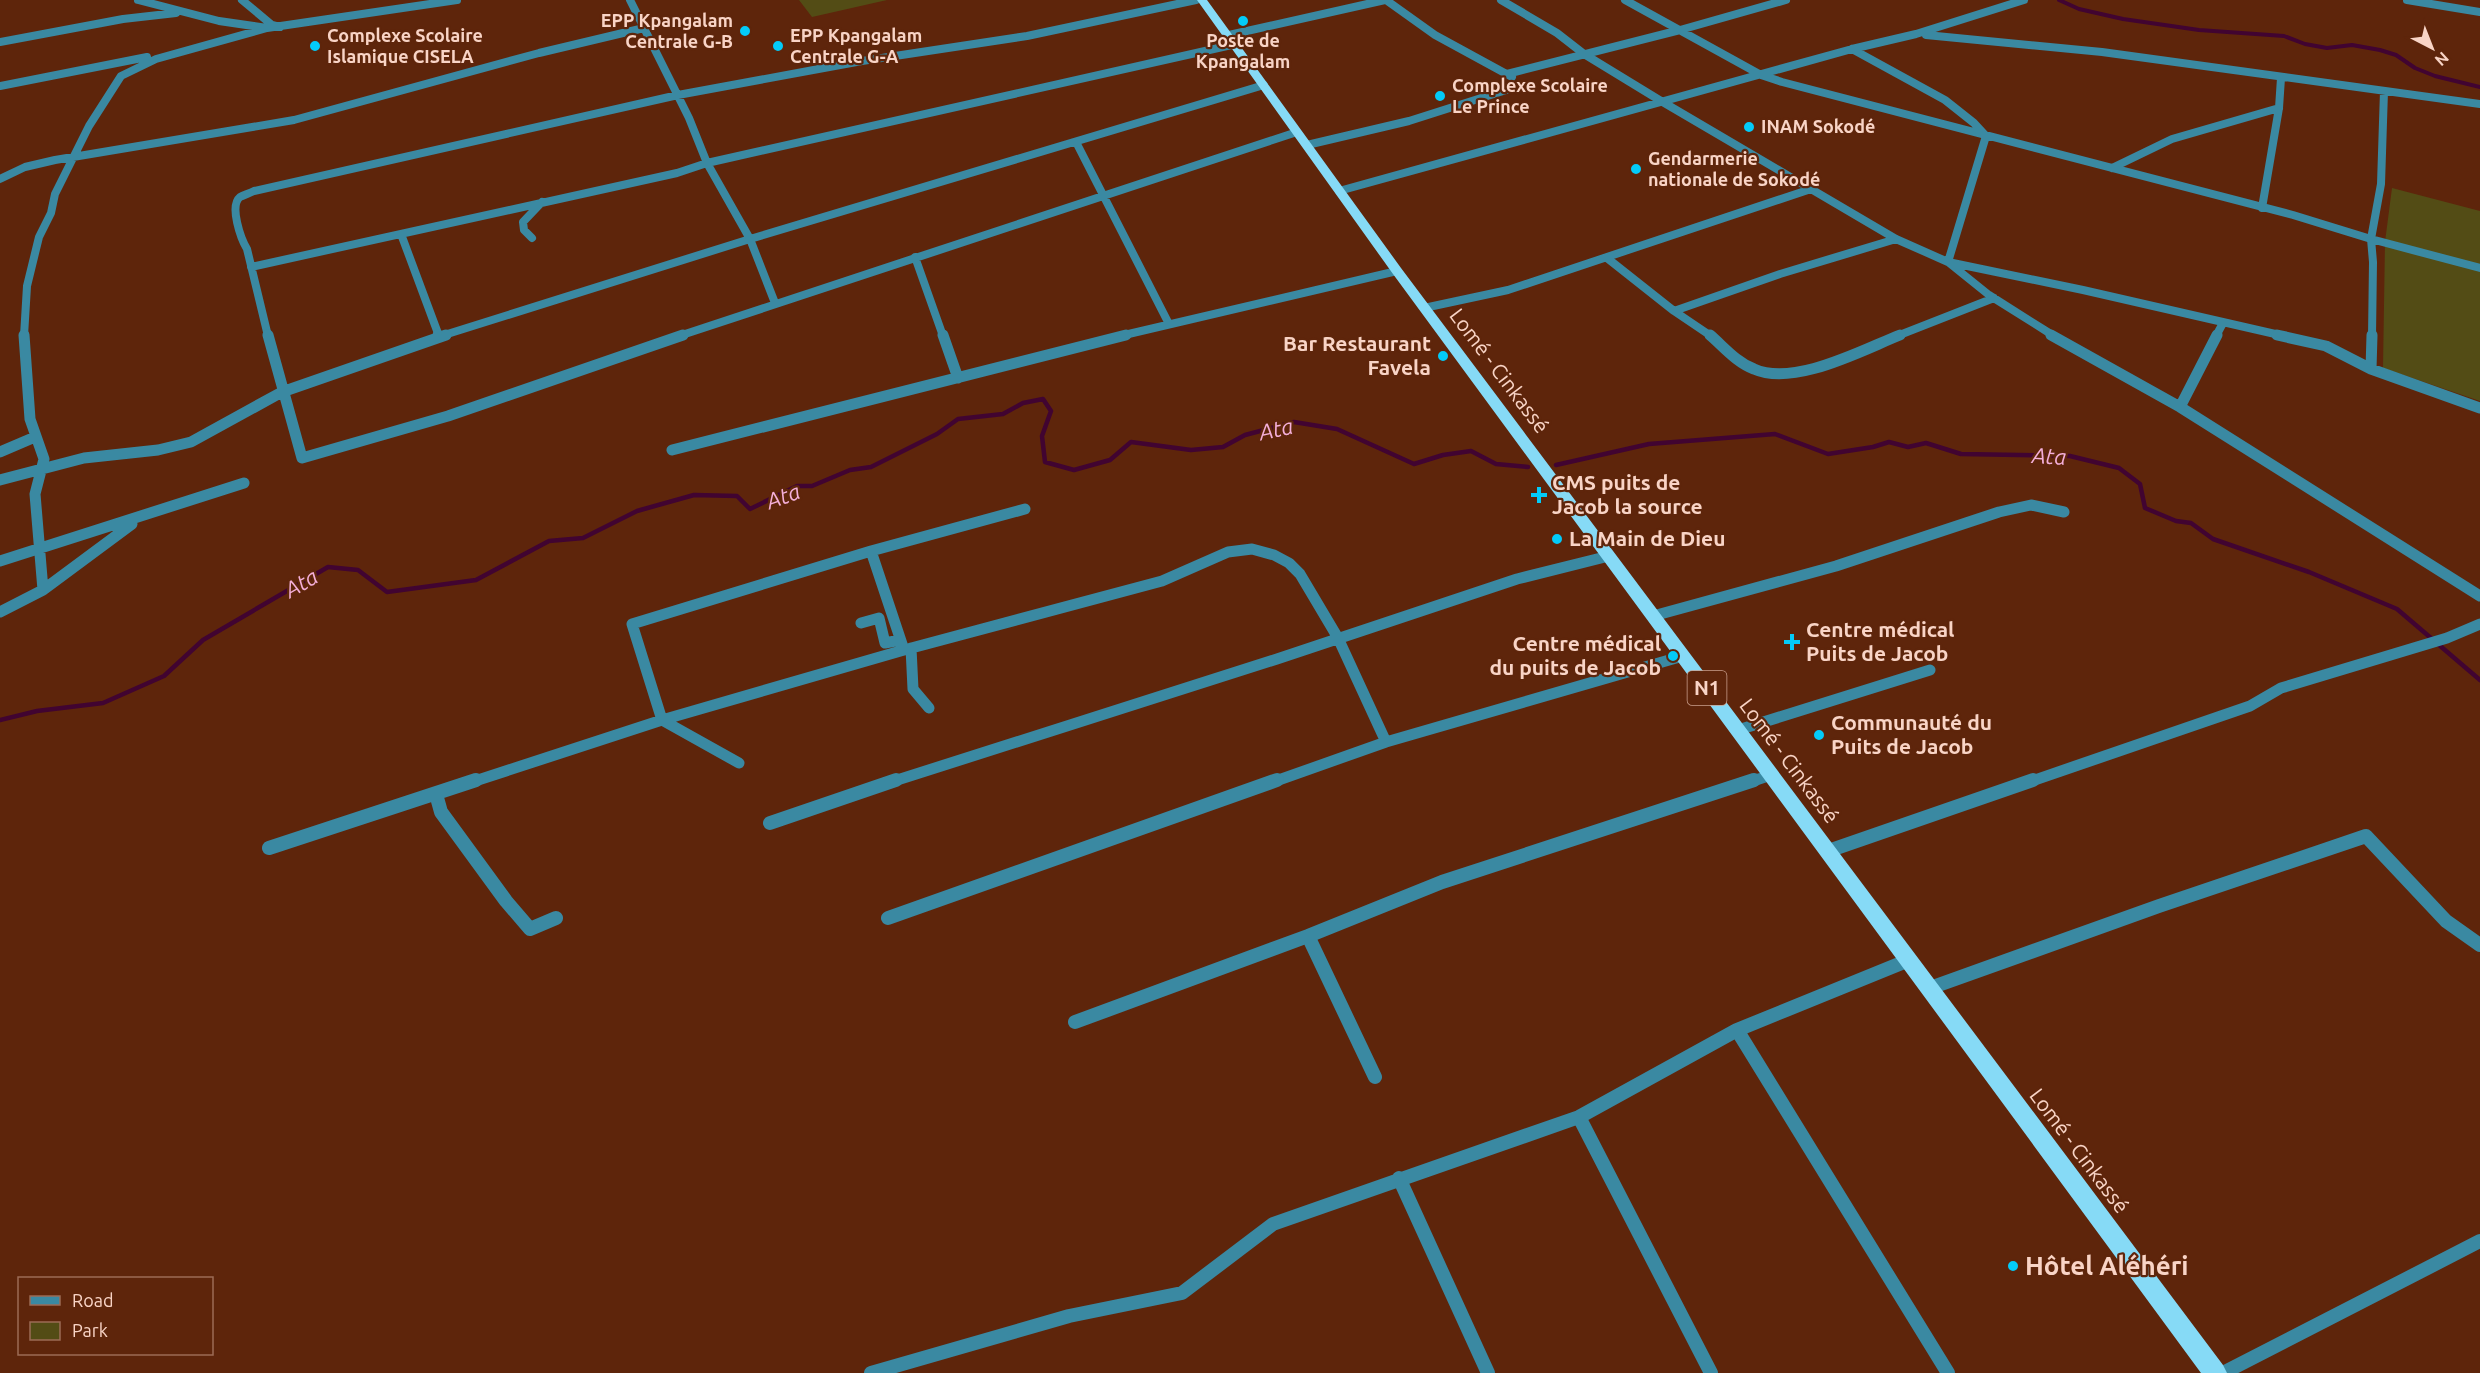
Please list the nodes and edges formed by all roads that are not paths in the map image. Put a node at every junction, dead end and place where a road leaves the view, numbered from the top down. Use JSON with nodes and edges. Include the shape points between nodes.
{"nodes":[{"id":1,"x":138,"y":0,"type":"edge"},
{"id":2,"x":242,"y":0,"type":"edge"},
{"id":3,"x":457,"y":0,"type":"edge"},
{"id":4,"x":630,"y":0,"type":"edge"},
{"id":5,"x":1196,"y":0,"type":"edge"},
{"id":6,"x":1202,"y":0,"type":"edge"},
{"id":7,"x":1386,"y":0,"type":"edge"},
{"id":8,"x":1501,"y":0,"type":"edge"},
{"id":9,"x":1625,"y":0,"type":"edge"},
{"id":10,"x":1786,"y":0,"type":"edge"},
{"id":11,"x":2024,"y":0,"type":"edge"},
{"id":12,"x":2408,"y":0,"type":"edge"},
{"id":13,"x":183,"y":12,"type":"junction"},
{"id":14,"x":2480,"y":12,"type":"edge"},
{"id":15,"x":283,"y":27,"type":"junction"},
{"id":16,"x":267,"y":28,"type":"junction"},
{"id":17,"x":644,"y":28,"type":"junction"},
{"id":18,"x":1680,"y":30,"type":"junction"},
{"id":19,"x":1916,"y":34,"type":"junction"},
{"id":20,"x":1232,"y":39,"type":"junction"},
{"id":21,"x":0,"y":42,"type":"edge"},
{"id":22,"x":201,"y":46,"type":"junction"},
{"id":23,"x":1852,"y":49,"type":"junction"},
{"id":24,"x":1584,"y":54,"type":"junction"},
{"id":25,"x":1507,"y":74,"type":"junction"},
{"id":26,"x":1761,"y":75,"type":"junction"},
{"id":27,"x":2281,"y":78,"type":"junction"},
{"id":28,"x":1264,"y":85,"type":"junction"},
{"id":29,"x":0,"y":86,"type":"edge"},
{"id":30,"x":2384,"y":91,"type":"junction"},
{"id":31,"x":678,"y":95,"type":"junction"},
{"id":32,"x":1661,"y":101,"type":"junction"},
{"id":33,"x":2480,"y":104,"type":"edge"},
{"id":34,"x":2279,"y":108,"type":"junction"},
{"id":35,"x":1986,"y":136,"type":"junction"},
{"id":36,"x":1302,"y":139,"type":"junction"},
{"id":37,"x":1076,"y":142,"type":"junction"},
{"id":38,"x":75,"y":156,"type":"junction"},
{"id":39,"x":707,"y":163,"type":"junction"},
{"id":40,"x":2112,"y":168,"type":"junction"},
{"id":41,"x":0,"y":179,"type":"edge"},
{"id":42,"x":1811,"y":189,"type":"junction"},
{"id":43,"x":1339,"y":191,"type":"junction"},
{"id":44,"x":1102,"y":194,"type":"junction"},
{"id":45,"x":543,"y":202,"type":"junction"},
{"id":46,"x":2262,"y":208,"type":"junction"},
{"id":47,"x":401,"y":234,"type":"junction"},
{"id":48,"x":532,"y":238,"type":"dead end"},
{"id":49,"x":750,"y":239,"type":"junction"},
{"id":50,"x":1896,"y":239,"type":"junction"},
{"id":51,"x":2371,"y":239,"type":"junction"},
{"id":52,"x":915,"y":257,"type":"junction"},
{"id":53,"x":1607,"y":258,"type":"junction"},
{"id":54,"x":1948,"y":262,"type":"junction"},
{"id":55,"x":250,"y":267,"type":"junction"},
{"id":56,"x":2480,"y":268,"type":"edge"},
{"id":57,"x":1397,"y":271,"type":"junction"},
{"id":58,"x":1994,"y":298,"type":"junction"},
{"id":59,"x":775,"y":303,"type":"junction"},
{"id":60,"x":1424,"y":308,"type":"junction"},
{"id":61,"x":1674,"y":310,"type":"junction"},
{"id":62,"x":2223,"y":323,"type":"junction"},
{"id":63,"x":1169,"y":324,"type":"junction"},
{"id":64,"x":439,"y":337,"type":"junction"},
{"id":65,"x":2371,"y":369,"type":"junction"},
{"id":66,"x":958,"y":378,"type":"junction"},
{"id":67,"x":282,"y":392,"type":"junction"},
{"id":68,"x":2180,"y":407,"type":"junction"},
{"id":69,"x":2480,"y":408,"type":"edge"},
{"id":70,"x":35,"y":437,"type":"junction"},
{"id":71,"x":672,"y":450,"type":"dead end"},
{"id":72,"x":0,"y":452,"type":"edge"},
{"id":73,"x":42,"y":468,"type":"junction"},
{"id":74,"x":0,"y":480,"type":"edge"},
{"id":75,"x":244,"y":483,"type":"dead end"},
{"id":76,"x":1025,"y":509,"type":"dead end"},
{"id":77,"x":2064,"y":512,"type":"dead end"},
{"id":78,"x":142,"y":517,"type":"junction"},
{"id":79,"x":38,"y":548,"type":"junction"},
{"id":80,"x":871,"y":551,"type":"junction"},
{"id":81,"x":1609,"y":556,"type":"junction"},
{"id":82,"x":0,"y":561,"type":"edge"},
{"id":83,"x":43,"y":590,"type":"junction"},
{"id":84,"x":2480,"y":596,"type":"edge"},
{"id":85,"x":0,"y":612,"type":"edge"},
{"id":86,"x":1653,"y":616,"type":"junction"},
{"id":87,"x":861,"y":623,"type":"dead end"},
{"id":88,"x":2480,"y":624,"type":"edge"},
{"id":89,"x":1338,"y":638,"type":"junction"},
{"id":90,"x":905,"y":646,"type":"junction"},
{"id":91,"x":1683,"y":656,"type":"junction"},
{"id":92,"x":1930,"y":670,"type":"dead end"},
{"id":93,"x":929,"y":708,"type":"dead end"},
{"id":94,"x":662,"y":720,"type":"junction"},
{"id":95,"x":1738,"y":730,"type":"junction"},
{"id":96,"x":1386,"y":742,"type":"junction"},
{"id":97,"x":739,"y":763,"type":"dead end"},
{"id":98,"x":1771,"y":775,"type":"junction"},
{"id":99,"x":436,"y":794,"type":"junction"},
{"id":100,"x":770,"y":823,"type":"dead end"},
{"id":101,"x":269,"y":848,"type":"dead end"},
{"id":102,"x":1828,"y":852,"type":"junction"},
{"id":103,"x":556,"y":918,"type":"dead end"},
{"id":104,"x":888,"y":918,"type":"dead end"},
{"id":105,"x":1308,"y":936,"type":"junction"},
{"id":106,"x":2480,"y":945,"type":"edge"},
{"id":107,"x":1909,"y":960,"type":"junction"},
{"id":108,"x":1930,"y":988,"type":"junction"},
{"id":109,"x":1075,"y":1022,"type":"dead end"},
{"id":110,"x":1737,"y":1030,"type":"junction"},
{"id":111,"x":1375,"y":1077,"type":"dead end"},
{"id":112,"x":1579,"y":1117,"type":"junction"},
{"id":113,"x":1399,"y":1178,"type":"junction"},
{"id":114,"x":2480,"y":1241,"type":"edge"},
{"id":115,"x":871,"y":1373,"type":"edge"},
{"id":116,"x":1488,"y":1373,"type":"edge"},
{"id":117,"x":1711,"y":1373,"type":"edge"},
{"id":118,"x":1948,"y":1373,"type":"edge"},
{"id":119,"x":2215,"y":1373,"type":"edge"},
{"id":120,"x":2223,"y":1373,"type":"edge"}],
"edges":[{"from":1,"to":13,"type":"street"},
{"from":2,"to":15,"type":"street","via":[[272,25]]},
{"from":3,"to":15,"type":"street"},
{"from":4,"to":17,"type":"street"},
{"from":5,"to":31,"type":"street","via":[[1027,36]]},
{"from":6,"to":20,"type":"highway","name":"Lomé - Cinkassé","number":"N1"},
{"from":7,"to":20,"type":"street"},
{"from":7,"to":25,"type":"street","via":[[1436,35]]},
{"from":8,"to":24,"type":"street"},
{"from":9,"to":18,"type":"street"},
{"from":10,"to":18,"type":"street"},
{"from":11,"to":19,"type":"street"},
{"from":12,"to":14,"type":"street"},
{"from":13,"to":16,"type":"street"},
{"from":13,"to":21,"type":"street"},
{"from":15,"to":16,"type":"street"},
{"from":16,"to":22,"type":"street"},
{"from":17,"to":31,"type":"street"},
{"from":17,"to":38,"type":"street","via":[[294,120]]},
{"from":18,"to":24,"type":"street"},
{"from":18,"to":26,"type":"street"},
{"from":19,"to":23,"type":"street"},
{"from":19,"to":27,"type":"street","via":[[2105,52]]},
{"from":20,"to":28,"type":"highway","name":"Lomé - Cinkassé","number":"N1"},
{"from":20,"to":39,"type":"street"},
{"from":22,"to":29,"type":"street"},
{"from":22,"to":38,"type":"street","via":[[156,59],[121,76]]},
{"from":23,"to":26,"type":"street"},
{"from":23,"to":35,"type":"street","via":[[1943,99],[1973,120]]},
{"from":24,"to":25,"type":"street"},
{"from":24,"to":32,"type":"street"},
{"from":25,"to":36,"type":"street","via":[[1522,85],[1409,121]]},
{"from":26,"to":32,"type":"street"},
{"from":26,"to":35,"type":"street"},
{"from":27,"to":30,"type":"street"},
{"from":27,"to":34,"type":"street"},
{"from":28,"to":36,"type":"highway","name":"Lomé - Cinkassé","number":"N1"},
{"from":28,"to":37,"type":"street"},
{"from":30,"to":33,"type":"street"},
{"from":30,"to":51,"type":"street","via":[[2381,184]]},
{"from":31,"to":39,"type":"street"},
{"from":31,"to":55,"type":"street","via":[[249,193],[235,205]]},
{"from":32,"to":42,"type":"street"},
{"from":32,"to":43,"type":"street"},
{"from":34,"to":40,"type":"street","via":[[2173,138]]},
{"from":34,"to":46,"type":"street"},
{"from":35,"to":40,"type":"street"},
{"from":35,"to":54,"type":"street"},
{"from":36,"to":43,"type":"highway","name":"Lomé - Cinkassé","number":"N1"},
{"from":36,"to":44,"type":"street"},
{"from":37,"to":44,"type":"street"},
{"from":37,"to":49,"type":"street"},
{"from":38,"to":41,"type":"street","via":[[25,167]]},
{"from":38,"to":70,"type":"street","via":[[39,237],[27,286],[24,354]]},
{"from":39,"to":45,"type":"street"},
{"from":39,"to":49,"type":"street"},
{"from":40,"to":46,"type":"street"},
{"from":42,"to":50,"type":"street"},
{"from":42,"to":53,"type":"street"},
{"from":43,"to":57,"type":"highway","name":"Lomé - Cinkassé","number":"N1"},
{"from":44,"to":52,"type":"street"},
{"from":44,"to":63,"type":"street"},
{"from":45,"to":47,"type":"street"},
{"from":45,"to":48,"type":"street","via":[[523,222]]},
{"from":46,"to":51,"type":"street"},
{"from":47,"to":55,"type":"street"},
{"from":47,"to":64,"type":"street"},
{"from":49,"to":59,"type":"street"},
{"from":49,"to":64,"type":"street"},
{"from":50,"to":54,"type":"street"},
{"from":50,"to":61,"type":"street"},
{"from":51,"to":56,"type":"street"},
{"from":51,"to":65,"type":"street"},
{"from":52,"to":59,"type":"street"},
{"from":52,"to":66,"type":"street"},
{"from":53,"to":60,"type":"street","via":[[1508,291]]},
{"from":53,"to":61,"type":"street"},
{"from":54,"to":58,"type":"street"},
{"from":54,"to":62,"type":"street"},
{"from":55,"to":67,"type":"street"},
{"from":57,"to":60,"type":"highway","name":"Lomé - Cinkassé","number":"N1"},
{"from":57,"to":63,"type":"street"},
{"from":58,"to":61,"type":"street","via":[[1788,375],[1747,366]]},
{"from":58,"to":68,"type":"street"},
{"from":59,"to":67,"type":"street","via":[[448,416],[302,458]]},
{"from":60,"to":81,"type":"highway","name":"Lomé - Cinkassé","number":"N1"},
{"from":62,"to":65,"type":"street","via":[[2326,346]]},
{"from":62,"to":68,"type":"street"},
{"from":63,"to":66,"type":"street"},
{"from":64,"to":67,"type":"street"},
{"from":65,"to":69,"type":"street"},
{"from":66,"to":71,"type":"street"},
{"from":67,"to":73,"type":"street","via":[[191,442]]},
{"from":68,"to":84,"type":"street"},
{"from":70,"to":72,"type":"street"},
{"from":70,"to":73,"type":"street","via":[[44,459]]},
{"from":73,"to":74,"type":"street"},
{"from":73,"to":79,"type":"street","via":[[35,494]]},
{"from":75,"to":78,"type":"street"},
{"from":76,"to":80,"type":"street"},
{"from":77,"to":86,"type":"street","via":[[2031,505],[2000,512],[1836,566]]},
{"from":78,"to":79,"type":"street"},
{"from":78,"to":83,"type":"street"},
{"from":79,"to":82,"type":"street"},
{"from":79,"to":83,"type":"street"},
{"from":80,"to":90,"type":"street"},
{"from":80,"to":94,"type":"street","via":[[632,624]]},
{"from":81,"to":86,"type":"highway","name":"Lomé - Cinkassé","number":"N1"},
{"from":81,"to":89,"type":"street","via":[[1517,579]]},
{"from":83,"to":85,"type":"street"},
{"from":86,"to":91,"type":"highway","name":"Lomé - Cinkassé","number":"N1"},
{"from":87,"to":90,"type":"street","via":[[879,618],[885,643]]},
{"from":88,"to":102,"type":"street","via":[[2281,688],[2250,706]]},
{"from":89,"to":90,"type":"street","via":[[1300,573],[1274,555],[1252,549],[1228,552],[1162,581]]},
{"from":89,"to":96,"type":"street"},
{"from":89,"to":100,"type":"street"},
{"from":90,"to":93,"type":"street","via":[[913,689]]},
{"from":90,"to":94,"type":"street"},
{"from":91,"to":95,"type":"highway","name":"Lomé - Cinkassé","number":"N1"},
{"from":91,"to":96,"type":"street"},
{"from":92,"to":95,"type":"street"},
{"from":94,"to":97,"type":"street"},
{"from":94,"to":99,"type":"street"},
{"from":95,"to":98,"type":"highway","name":"Lomé - Cinkassé","number":"N1"},
{"from":96,"to":104,"type":"street"},
{"from":98,"to":102,"type":"highway","name":"Lomé - Cinkassé","number":"N1"},
{"from":98,"to":105,"type":"street","via":[[1442,882]]},
{"from":99,"to":101,"type":"street"},
{"from":99,"to":103,"type":"street","via":[[441,812],[530,929]]},
{"from":102,"to":107,"type":"highway","name":"Lomé - Cinkassé","number":"N1"},
{"from":105,"to":109,"type":"street"},
{"from":105,"to":111,"type":"street"},
{"from":106,"to":108,"type":"street","via":[[2446,921],[2366,836]]},
{"from":107,"to":108,"type":"highway","name":"Lomé - Cinkassé","number":"N1"},
{"from":107,"to":110,"type":"street"},
{"from":108,"to":119,"type":"highway","name":"Lomé - Cinkassé","number":"N1"},
{"from":110,"to":112,"type":"street"},
{"from":110,"to":118,"type":"street"},
{"from":112,"to":113,"type":"street"},
{"from":112,"to":117,"type":"street"},
{"from":113,"to":115,"type":"street","via":[[1273,1224],[1182,1293],[1069,1316]]},
{"from":113,"to":116,"type":"street"},
{"from":114,"to":120,"type":"street"}]}
